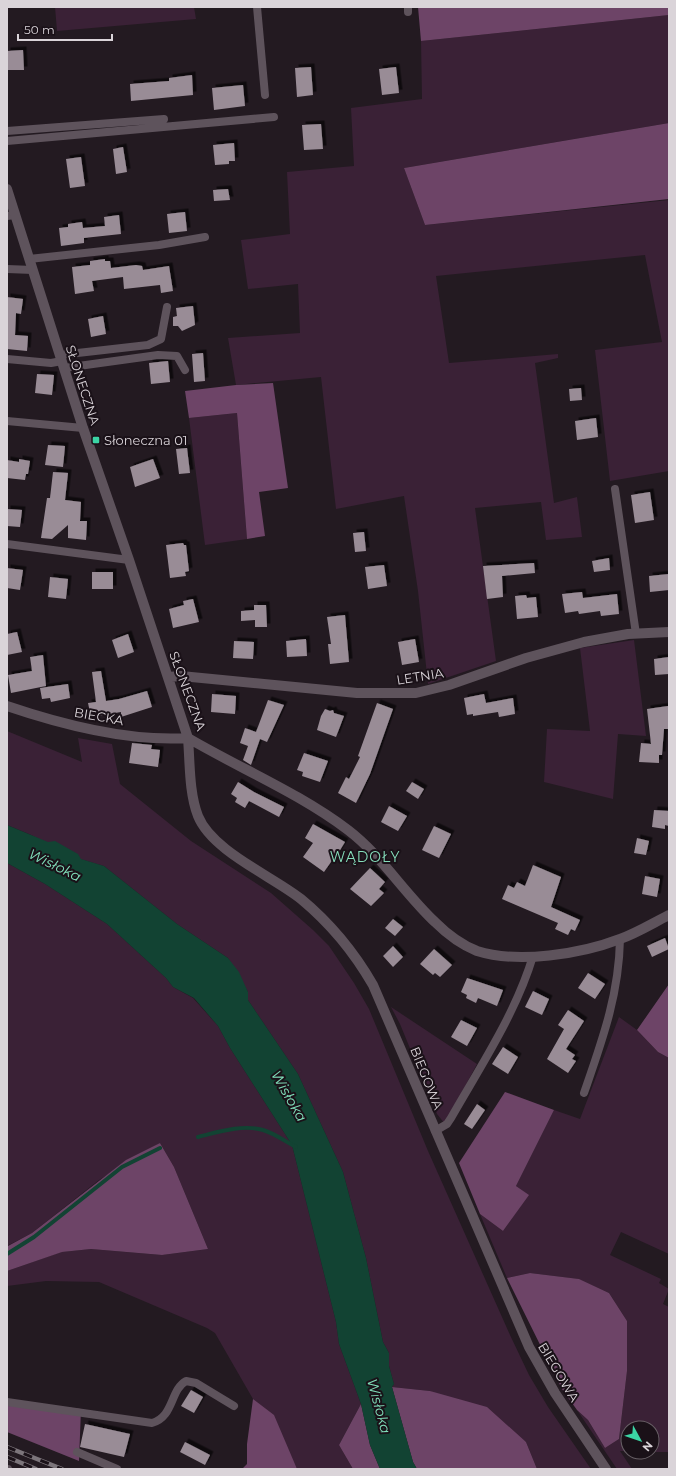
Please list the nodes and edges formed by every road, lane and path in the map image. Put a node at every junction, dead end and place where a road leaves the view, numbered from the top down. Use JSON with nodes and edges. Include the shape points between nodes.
{"nodes":[{"id":1,"x":257,"y":7,"type":"edge"},
{"id":2,"x":265,"y":95,"type":"dead end"},
{"id":3,"x":274,"y":117,"type":"dead end"},
{"id":4,"x":164,"y":118,"type":"dead end"},
{"id":5,"x":7,"y":131,"type":"edge"},
{"id":6,"x":7,"y":141,"type":"edge"},
{"id":7,"x":7,"y":189,"type":"edge"},
{"id":8,"x":11,"y":215,"type":"edge"},
{"id":9,"x":206,"y":237,"type":"dead end"},
{"id":10,"x":29,"y":259,"type":"junction"},
{"id":11,"x":7,"y":269,"type":"edge"},
{"id":12,"x":33,"y":270,"type":"junction"},
{"id":13,"x":167,"y":307,"type":"dead end"},
{"id":14,"x":7,"y":359,"type":"edge"},
{"id":15,"x":62,"y":361,"type":"junction"},
{"id":16,"x":184,"y":370,"type":"dead end"},
{"id":17,"x":7,"y":421,"type":"edge"},
{"id":18,"x":83,"y":428,"type":"junction"},
{"id":19,"x":615,"y":488,"type":"dead end"},
{"id":20,"x":7,"y":544,"type":"edge"},
{"id":21,"x":129,"y":560,"type":"junction"},
{"id":22,"x":669,"y":632,"type":"edge"},
{"id":23,"x":636,"y":634,"type":"junction"},
{"id":24,"x":168,"y":677,"type":"junction"},
{"id":25,"x":7,"y":706,"type":"edge"},
{"id":26,"x":188,"y":738,"type":"junction"},
{"id":27,"x":669,"y":915,"type":"edge"},
{"id":28,"x":620,"y":939,"type":"junction"},
{"id":29,"x":533,"y":956,"type":"junction"},
{"id":30,"x":584,"y":1093,"type":"dead end"},
{"id":31,"x":435,"y":1131,"type":"junction"},
{"id":32,"x":7,"y":1402,"type":"edge"},
{"id":33,"x":234,"y":1406,"type":"dead end"},
{"id":34,"x":77,"y":1452,"type":"dead end"},
{"id":35,"x":117,"y":1469,"type":"edge"},
{"id":36,"x":606,"y":1469,"type":"edge"}],
"edges":[{"from":1,"to":2,"type":"lane"},
{"from":3,"to":6,"type":"lane"},
{"from":4,"to":5,"type":"lane"},
{"from":7,"to":8,"type":"street","name":"SŁONECZNA"},
{"from":8,"to":10,"type":"street","name":"SŁONECZNA"},
{"from":9,"to":10,"type":"lane","via":[[159,245]]},
{"from":10,"to":12,"type":"street","name":"SŁONECZNA"},
{"from":11,"to":12,"type":"lane"},
{"from":12,"to":15,"type":"street","name":"SŁONECZNA"},
{"from":13,"to":15,"type":"lane","via":[[161,339],[148,345]]},
{"from":14,"to":15,"type":"lane","via":[[51,363]]},
{"from":15,"to":16,"type":"lane","via":[[177,356]]},
{"from":15,"to":18,"type":"street","name":"SŁONECZNA"},
{"from":17,"to":18,"type":"lane"},
{"from":18,"to":21,"type":"street","name":"SŁONECZNA"},
{"from":19,"to":23,"type":"lane"},
{"from":20,"to":21,"type":"lane"},
{"from":21,"to":24,"type":"street","name":"SŁONECZNA"},
{"from":22,"to":23,"type":"street","name":"LETNIA"},
{"from":23,"to":24,"type":"street","name":"LETNIA","via":[[584,642],[416,693],[357,693]]},
{"from":24,"to":26,"type":"street","name":"SŁONECZNA"},
{"from":25,"to":26,"type":"street","name":"BIECKA","via":[[54,722],[109,732],[165,739]]},
{"from":26,"to":29,"type":"street","name":"SŁONECZNA","via":[[308,804],[348,831],[436,923],[462,944],[478,951],[501,955]]},
{"from":26,"to":31,"type":"street","name":"BIEGOWA","via":[[195,806],[210,836],[302,900],[352,952],[381,1001]]},
{"from":27,"to":28,"type":"street","name":"SŁONECZNA"},
{"from":28,"to":29,"type":"street","name":"SŁONECZNA","via":[[565,953]]},
{"from":28,"to":30,"type":"lane","via":[[619,966],[607,1027]]},
{"from":29,"to":31,"type":"lane","via":[[527,976],[492,1046],[449,1121]]},
{"from":31,"to":36,"type":"street","name":"BIEGOWA","via":[[534,1358],[563,1407]]},
{"from":32,"to":33,"type":"lane","via":[[152,1423],[164,1416],[181,1385],[186,1381],[196,1383]]},
{"from":34,"to":35,"type":"lane"}]}
